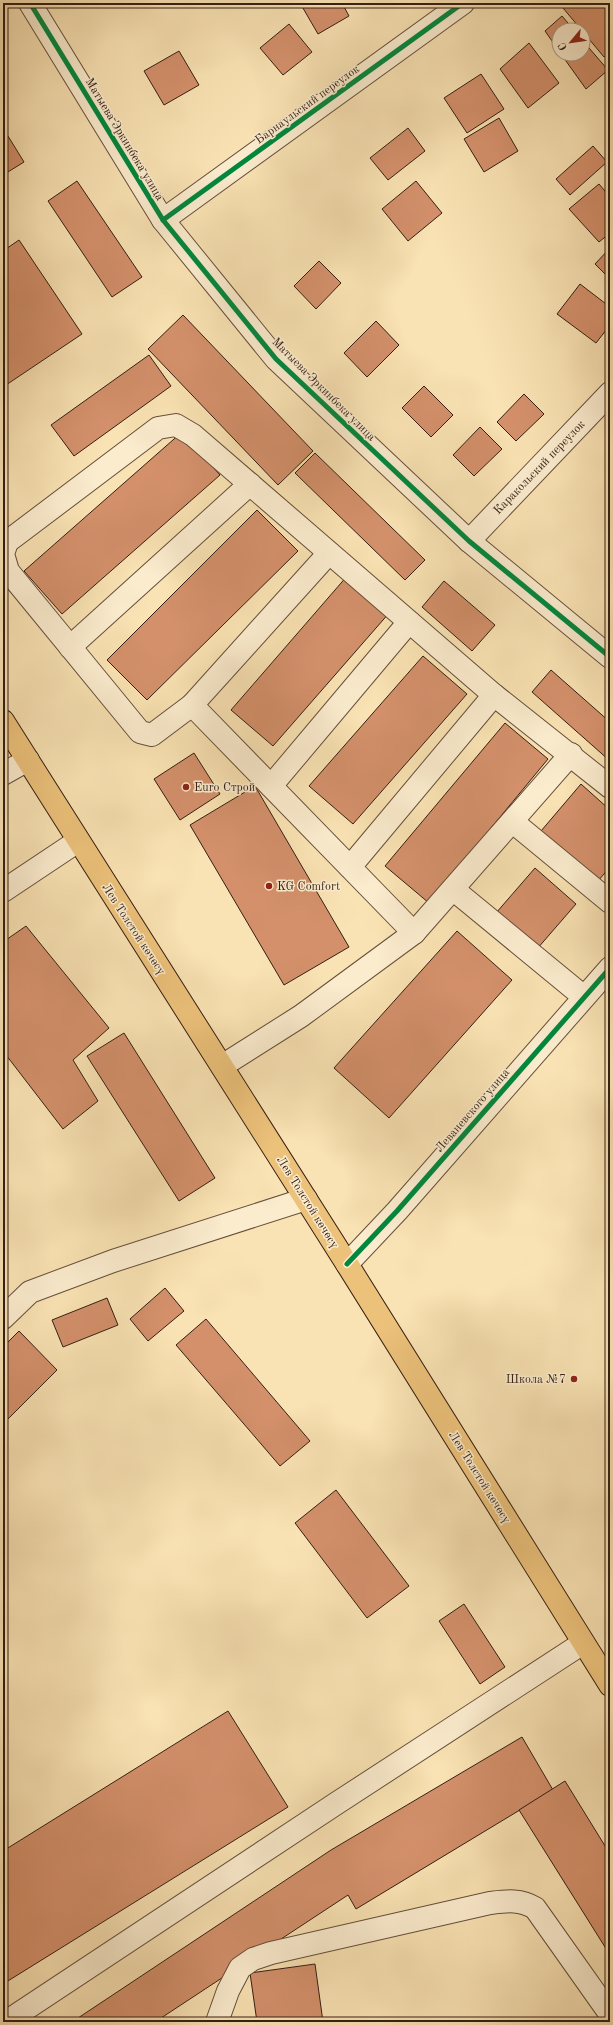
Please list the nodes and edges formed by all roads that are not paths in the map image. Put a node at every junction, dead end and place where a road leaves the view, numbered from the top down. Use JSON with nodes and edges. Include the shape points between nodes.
{"nodes":[{"id":1,"x":30,"y":3,"type":"edge"},
{"id":2,"x":463,"y":3,"type":"edge"},
{"id":3,"x":163,"y":220,"type":"junction"},
{"id":4,"x":610,"y":393,"type":"edge"},
{"id":5,"x":250,"y":484,"type":"junction"},
{"id":6,"x":469,"y":541,"type":"junction"},
{"id":7,"x":329,"y":553,"type":"junction"},
{"id":8,"x":408,"y":622,"type":"junction"},
{"id":9,"x":70,"y":647,"type":"junction"},
{"id":10,"x":610,"y":657,"type":"edge"},
{"id":11,"x":494,"y":695,"type":"junction"},
{"id":12,"x":192,"y":705,"type":"junction"},
{"id":13,"x":3,"y":721,"type":"edge"},
{"id":14,"x":570,"y":754,"type":"junction"},
{"id":15,"x":28,"y":760,"type":"junction"},
{"id":16,"x":3,"y":774,"type":"edge"},
{"id":17,"x":271,"y":786,"type":"junction"},
{"id":18,"x":610,"y":787,"type":"edge"},
{"id":19,"x":513,"y":822,"type":"junction"},
{"id":20,"x":78,"y":841,"type":"junction"},
{"id":21,"x":350,"y":866,"type":"junction"},
{"id":22,"x":454,"y":890,"type":"junction"},
{"id":23,"x":3,"y":891,"type":"edge"},
{"id":24,"x":610,"y":902,"type":"edge"},
{"id":25,"x":414,"y":933,"type":"junction"},
{"id":26,"x":610,"y":968,"type":"edge"},
{"id":27,"x":584,"y":997,"type":"junction"},
{"id":28,"x":222,"y":1066,"type":"junction"},
{"id":29,"x":306,"y":1199,"type":"junction"},
{"id":30,"x":347,"y":1264,"type":"junction"},
{"id":31,"x":3,"y":1318,"type":"edge"},
{"id":32,"x":583,"y":1643,"type":"junction"},
{"id":33,"x":610,"y":1686,"type":"edge"},
{"id":34,"x":610,"y":2014,"type":"edge"},
{"id":35,"x":6,"y":2022,"type":"edge"},
{"id":36,"x":217,"y":2022,"type":"edge"}],
"edges":[{"from":1,"to":3,"type":"street","name":"Матыева Эркинбека улица"},
{"from":2,"to":3,"type":"street","name":"Барнаульский переулок"},
{"from":3,"to":6,"type":"street","name":"Матыева Эркинбека улица","via":[[276,359]]},
{"from":4,"to":6,"type":"street","name":"Каракольский переулок"},
{"from":5,"to":7,"type":"street"},
{"from":5,"to":9,"type":"street"},
{"from":5,"to":9,"type":"street","via":[[193,435],[176,425],[158,428],[7,542],[3,554],[8,571]]},
{"from":6,"to":10,"type":"street","name":"Матыева Эркинбека улица"},
{"from":7,"to":8,"type":"street"},
{"from":7,"to":12,"type":"street"},
{"from":8,"to":11,"type":"street"},
{"from":8,"to":17,"type":"street"},
{"from":9,"to":12,"type":"street","via":[[140,732],[152,735]]},
{"from":11,"to":14,"type":"street"},
{"from":11,"to":21,"type":"street"},
{"from":12,"to":17,"type":"street"},
{"from":13,"to":15,"type":"main road","name":"Лев Толстой көчөсү"},
{"from":14,"to":18,"type":"street"},
{"from":14,"to":19,"type":"street"},
{"from":15,"to":16,"type":"street"},
{"from":15,"to":20,"type":"main road","name":"Лев Толстой көчөсү"},
{"from":17,"to":21,"type":"street"},
{"from":19,"to":22,"type":"street"},
{"from":19,"to":24,"type":"street"},
{"from":20,"to":23,"type":"street"},
{"from":20,"to":28,"type":"main road","name":"Лев Толстой көчөсү"},
{"from":21,"to":25,"type":"street"},
{"from":22,"to":25,"type":"street"},
{"from":22,"to":27,"type":"street"},
{"from":25,"to":28,"type":"street","via":[[301,1016]]},
{"from":26,"to":27,"type":"street","name":"Леваневского улица"},
{"from":27,"to":30,"type":"street","name":"Леваневского улица"},
{"from":28,"to":29,"type":"main road","name":"Лев Толстой көчөсү"},
{"from":29,"to":30,"type":"main road","name":"Лев Толстой көчөсү"},
{"from":29,"to":31,"type":"street","via":[[114,1261],[30,1292]]},
{"from":30,"to":32,"type":"main road","name":"Лев Толстой көчөсү"},
{"from":32,"to":33,"type":"main road","name":"Лев Толстой көчөсү"},
{"from":32,"to":35,"type":"street"},
{"from":34,"to":36,"type":"street","via":[[535,1908],[521,1901],[507,1901],[344,1936],[253,1959],[240,1968],[228,1991]]}]}
